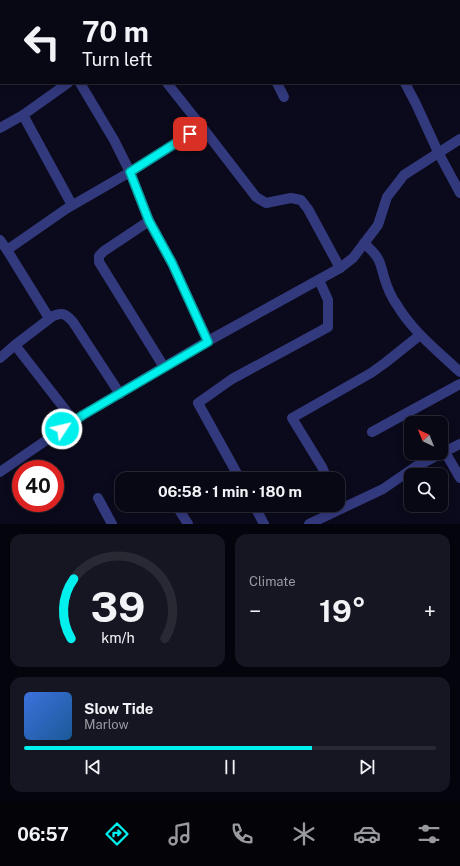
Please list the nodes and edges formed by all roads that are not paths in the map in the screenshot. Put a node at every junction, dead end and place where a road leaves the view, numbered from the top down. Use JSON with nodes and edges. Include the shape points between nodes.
{"nodes":[{"id":1,"x":67,"y":84,"type":"edge"},
{"id":2,"x":81,"y":84,"type":"edge"},
{"id":3,"x":168,"y":84,"type":"edge"},
{"id":4,"x":277,"y":84,"type":"edge"},
{"id":5,"x":406,"y":84,"type":"edge"},
{"id":6,"x":284,"y":97,"type":"dead end"},
{"id":7,"x":23,"y":115,"type":"junction"},
{"id":8,"x":202,"y":127,"type":"junction"},
{"id":9,"x":0,"y":128,"type":"edge"},
{"id":10,"x":460,"y":139,"type":"edge"},
{"id":11,"x":438,"y":152,"type":"junction"},
{"id":12,"x":130,"y":172,"type":"junction"},
{"id":13,"x":460,"y":193,"type":"edge"},
{"id":14,"x":72,"y":205,"type":"junction"},
{"id":15,"x":149,"y":221,"type":"junction"},
{"id":16,"x":0,"y":240,"type":"edge"},
{"id":17,"x":364,"y":243,"type":"junction"},
{"id":18,"x":7,"y":250,"type":"junction"},
{"id":19,"x":340,"y":268,"type":"junction"},
{"id":20,"x":319,"y":280,"type":"junction"},
{"id":21,"x":49,"y":318,"type":"junction"},
{"id":22,"x":420,"y":335,"type":"junction"},
{"id":23,"x":208,"y":342,"type":"junction"},
{"id":24,"x":15,"y":345,"type":"junction"},
{"id":25,"x":0,"y":358,"type":"edge"},
{"id":26,"x":164,"y":367,"type":"junction"},
{"id":27,"x":460,"y":372,"type":"edge"},
{"id":28,"x":460,"y":384,"type":"edge"},
{"id":29,"x":120,"y":394,"type":"junction"},
{"id":30,"x":74,"y":421,"type":"junction"},
{"id":31,"x":372,"y":432,"type":"dead end"},
{"id":32,"x":460,"y":444,"type":"edge"},
{"id":33,"x":448,"y":450,"type":"edge"},
{"id":34,"x":448,"y":457,"type":"edge"},
{"id":35,"x":429,"y":460,"type":"edge"},
{"id":36,"x":0,"y":472,"type":"edge"},
{"id":37,"x":236,"y":472,"type":"edge"},
{"id":38,"x":324,"y":472,"type":"edge"},
{"id":39,"x":460,"y":478,"type":"edge"},
{"id":40,"x":98,"y":498,"type":"dead end"},
{"id":41,"x":345,"y":503,"type":"edge"},
{"id":42,"x":180,"y":512,"type":"edge"},
{"id":43,"x":258,"y":512,"type":"edge"},
{"id":44,"x":328,"y":512,"type":"edge"},
{"id":45,"x":112,"y":524,"type":"edge"},
{"id":46,"x":188,"y":524,"type":"edge"},
{"id":47,"x":264,"y":524,"type":"edge"},
{"id":48,"x":309,"y":524,"type":"edge"}],
"edges":[{"from":1,"to":7,"type":"street"},
{"from":2,"to":12,"type":"street"},
{"from":3,"to":8,"type":"street"},
{"from":4,"to":6,"type":"street"},
{"from":5,"to":11,"type":"street"},
{"from":7,"to":9,"type":"street"},
{"from":7,"to":14,"type":"street"},
{"from":8,"to":12,"type":"street"},
{"from":8,"to":19,"type":"street","via":[[256,197],[266,203],[291,198],[301,200]]},
{"from":10,"to":11,"type":"street"},
{"from":11,"to":13,"type":"street"},
{"from":11,"to":17,"type":"street","via":[[404,175],[387,198],[378,225]]},
{"from":12,"to":14,"type":"street"},
{"from":12,"to":15,"type":"street"},
{"from":14,"to":18,"type":"street"},
{"from":15,"to":23,"type":"street","via":[[172,263]]},
{"from":15,"to":26,"type":"street","via":[[104,251],[99,256],[99,262]]},
{"from":16,"to":18,"type":"street"},
{"from":17,"to":19,"type":"street","via":[[353,258]]},
{"from":17,"to":22,"type":"street","via":[[372,250],[382,267],[395,303]]},
{"from":18,"to":21,"type":"street"},
{"from":19,"to":20,"type":"street"},
{"from":20,"to":23,"type":"street"},
{"from":20,"to":37,"type":"street","via":[[328,300],[328,327],[232,379],[198,403]]},
{"from":21,"to":24,"type":"street"},
{"from":21,"to":29,"type":"street","via":[[60,313],[73,322]]},
{"from":22,"to":27,"type":"street"},
{"from":22,"to":38,"type":"street","via":[[385,363],[292,418]]},
{"from":23,"to":26,"type":"street"},
{"from":24,"to":25,"type":"street"},
{"from":24,"to":30,"type":"street"},
{"from":26,"to":29,"type":"street"},
{"from":28,"to":31,"type":"street"},
{"from":29,"to":30,"type":"street"},
{"from":30,"to":36,"type":"street"},
{"from":32,"to":33,"type":"street"},
{"from":34,"to":39,"type":"street"},
{"from":35,"to":41,"type":"street","via":[[383,489]]},
{"from":40,"to":45,"type":"street"},
{"from":42,"to":46,"type":"street"},
{"from":43,"to":47,"type":"street"},
{"from":44,"to":48,"type":"street"}]}
